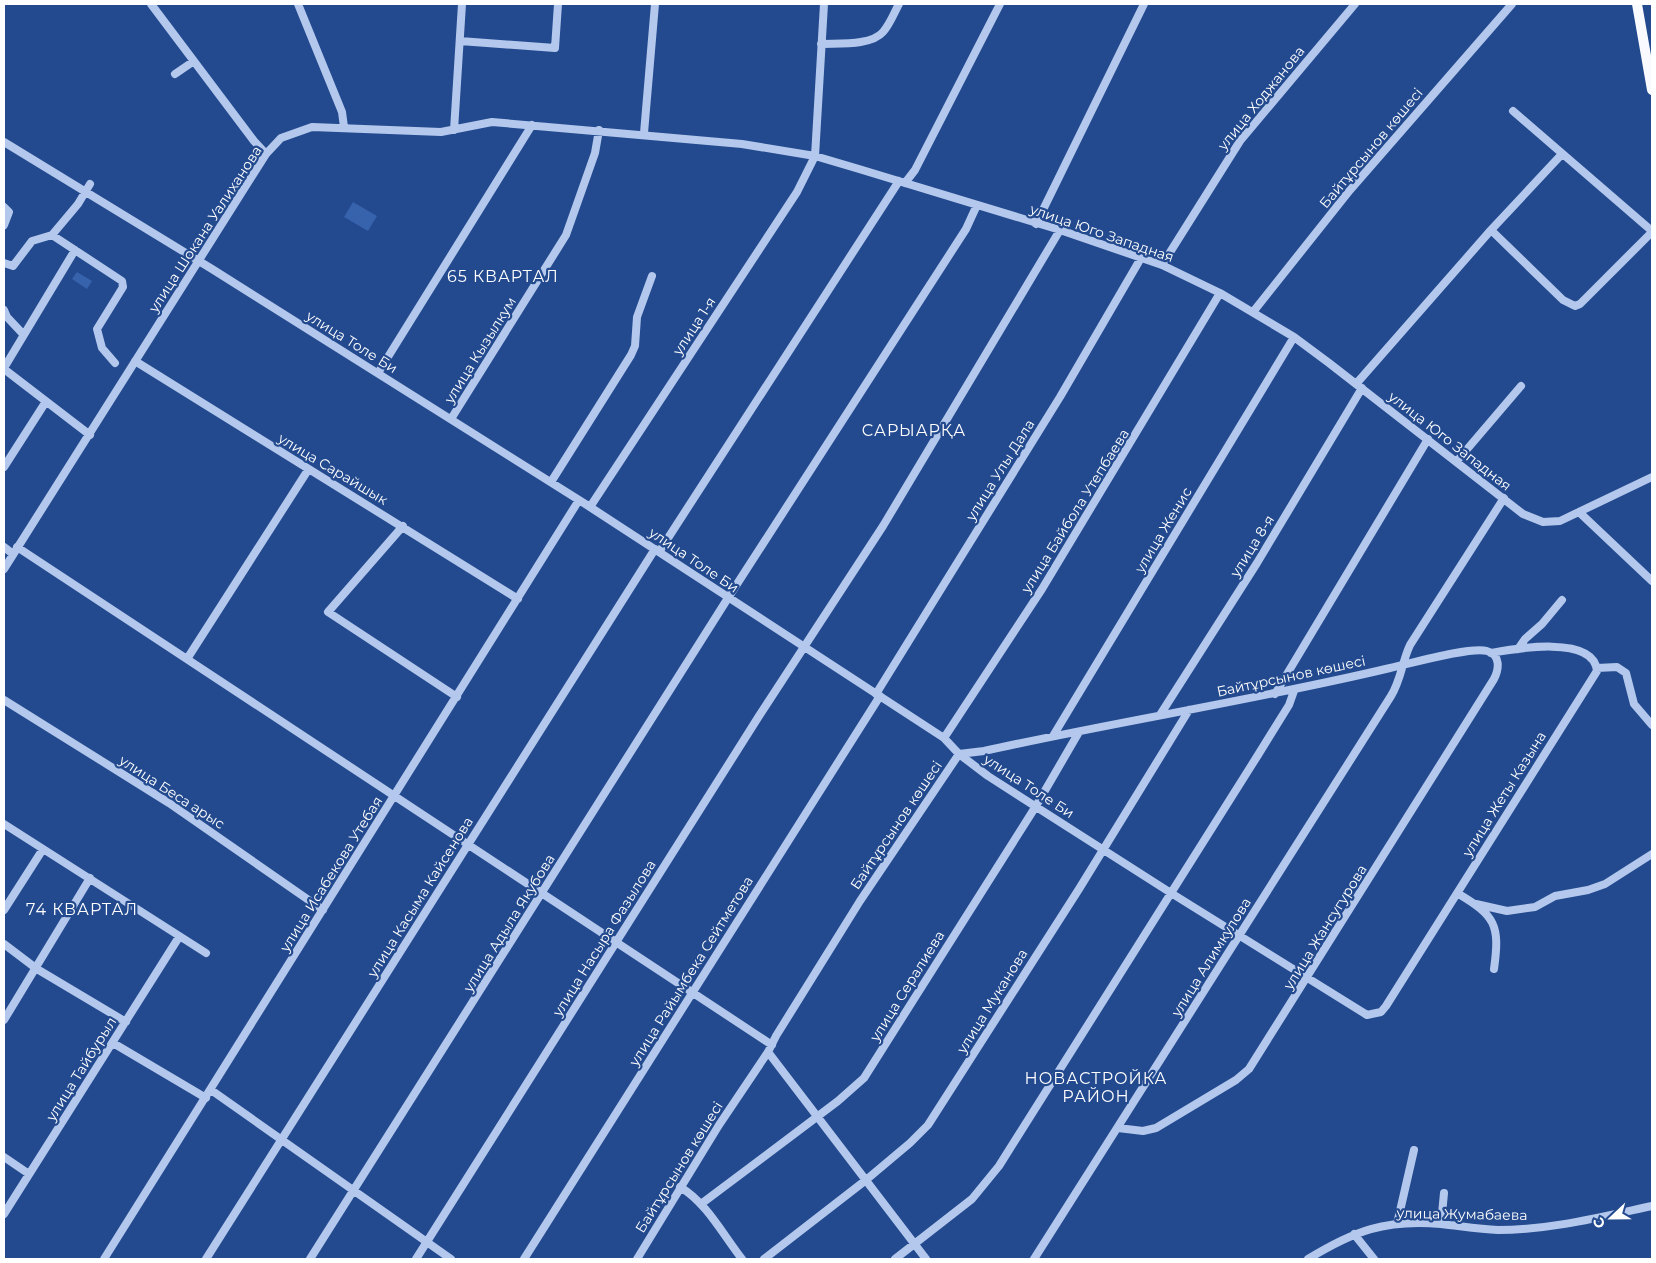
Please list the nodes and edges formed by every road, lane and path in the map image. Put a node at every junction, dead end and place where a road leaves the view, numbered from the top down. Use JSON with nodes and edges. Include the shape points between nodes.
{"nodes":[{"id":1,"x":151,"y":4,"type":"edge"},
{"id":2,"x":298,"y":4,"type":"edge"},
{"id":3,"x":462,"y":4,"type":"edge"},
{"id":4,"x":558,"y":4,"type":"edge"},
{"id":5,"x":655,"y":4,"type":"edge"},
{"id":6,"x":824,"y":4,"type":"edge"},
{"id":7,"x":898,"y":4,"type":"edge"},
{"id":8,"x":1000,"y":4,"type":"edge"},
{"id":9,"x":1144,"y":4,"type":"edge"},
{"id":10,"x":1355,"y":4,"type":"edge"},
{"id":11,"x":1512,"y":4,"type":"edge"},
{"id":12,"x":1637,"y":4,"type":"edge"},
{"id":13,"x":1648,"y":40,"type":"edge"},
{"id":14,"x":460,"y":41,"type":"junction"},
{"id":15,"x":821,"y":44,"type":"junction"},
{"id":16,"x":194,"y":61,"type":"junction"},
{"id":17,"x":1651,"y":72,"type":"edge"},
{"id":18,"x":175,"y":74,"type":"dead end"},
{"id":19,"x":1652,"y":90,"type":"edge"},
{"id":20,"x":1513,"y":111,"type":"dead end"},
{"id":21,"x":532,"y":125,"type":"junction"},
{"id":22,"x":344,"y":127,"type":"junction"},
{"id":23,"x":454,"y":130,"type":"junction"},
{"id":24,"x":599,"y":130,"type":"junction"},
{"id":25,"x":644,"y":133,"type":"junction"},
{"id":26,"x":4,"y":142,"type":"edge"},
{"id":27,"x":266,"y":154,"type":"junction"},
{"id":28,"x":1562,"y":154,"type":"junction"},
{"id":29,"x":814,"y":156,"type":"junction"},
{"id":30,"x":902,"y":182,"type":"junction"},
{"id":31,"x":87,"y":187,"type":"junction"},
{"id":32,"x":978,"y":205,"type":"junction"},
{"id":33,"x":4,"y":207,"type":"edge"},
{"id":34,"x":1036,"y":224,"type":"junction"},
{"id":35,"x":4,"y":225,"type":"edge"},
{"id":36,"x":1060,"y":230,"type":"junction"},
{"id":37,"x":1491,"y":230,"type":"junction"},
{"id":38,"x":1652,"y":232,"type":"edge"},
{"id":39,"x":52,"y":235,"type":"junction"},
{"id":40,"x":75,"y":250,"type":"junction"},
{"id":41,"x":1141,"y":258,"type":"junction"},
{"id":42,"x":199,"y":260,"type":"junction"},
{"id":43,"x":4,"y":263,"type":"edge"},
{"id":44,"x":1162,"y":265,"type":"junction"},
{"id":45,"x":652,"y":276,"type":"dead end"},
{"id":46,"x":1220,"y":293,"type":"junction"},
{"id":47,"x":4,"y":310,"type":"edge"},
{"id":48,"x":1253,"y":312,"type":"junction"},
{"id":49,"x":23,"y":334,"type":"junction"},
{"id":50,"x":1294,"y":337,"type":"junction"},
{"id":51,"x":135,"y":360,"type":"junction"},
{"id":52,"x":115,"y":363,"type":"dead end"},
{"id":53,"x":4,"y":369,"type":"edge"},
{"id":54,"x":378,"y":373,"type":"junction"},
{"id":55,"x":1359,"y":386,"type":"junction"},
{"id":56,"x":1521,"y":386,"type":"dead end"},
{"id":57,"x":45,"y":403,"type":"junction"},
{"id":58,"x":451,"y":419,"type":"junction"},
{"id":59,"x":90,"y":435,"type":"junction"},
{"id":60,"x":1428,"y":439,"type":"junction"},
{"id":61,"x":1456,"y":461,"type":"junction"},
{"id":62,"x":4,"y":467,"type":"edge"},
{"id":63,"x":308,"y":470,"type":"junction"},
{"id":64,"x":1652,"y":477,"type":"edge"},
{"id":65,"x":551,"y":482,"type":"junction"},
{"id":66,"x":1504,"y":498,"type":"junction"},
{"id":67,"x":578,"y":500,"type":"junction"},
{"id":68,"x":590,"y":507,"type":"junction"},
{"id":69,"x":1579,"y":512,"type":"junction"},
{"id":70,"x":403,"y":526,"type":"junction"},
{"id":71,"x":4,"y":547,"type":"edge"},
{"id":72,"x":15,"y":550,"type":"junction"},
{"id":73,"x":657,"y":550,"type":"junction"},
{"id":74,"x":4,"y":569,"type":"edge"},
{"id":75,"x":1652,"y":581,"type":"edge"},
{"id":76,"x":728,"y":598,"type":"junction"},
{"id":77,"x":518,"y":599,"type":"junction"},
{"id":78,"x":1562,"y":600,"type":"dead end"},
{"id":79,"x":804,"y":647,"type":"junction"},
{"id":80,"x":1518,"y":649,"type":"junction"},
{"id":81,"x":1491,"y":653,"type":"junction"},
{"id":82,"x":187,"y":660,"type":"junction"},
{"id":83,"x":1402,"y":666,"type":"junction"},
{"id":84,"x":1597,"y":668,"type":"junction"},
{"id":85,"x":1294,"y":691,"type":"junction"},
{"id":86,"x":1275,"y":694,"type":"junction"},
{"id":87,"x":878,"y":695,"type":"junction"},
{"id":88,"x":457,"y":697,"type":"junction"},
{"id":89,"x":4,"y":700,"type":"edge"},
{"id":90,"x":1188,"y":710,"type":"junction"},
{"id":91,"x":1160,"y":716,"type":"junction"},
{"id":92,"x":1652,"y":725,"type":"edge"},
{"id":93,"x":1080,"y":732,"type":"junction"},
{"id":94,"x":1053,"y":736,"type":"junction"},
{"id":95,"x":944,"y":738,"type":"junction"},
{"id":96,"x":959,"y":754,"type":"junction"},
{"id":97,"x":394,"y":796,"type":"junction"},
{"id":98,"x":1036,"y":806,"type":"junction"},
{"id":99,"x":4,"y":824,"type":"edge"},
{"id":100,"x":468,"y":843,"type":"junction"},
{"id":101,"x":43,"y":849,"type":"junction"},
{"id":102,"x":1103,"y":850,"type":"junction"},
{"id":103,"x":1652,"y":854,"type":"edge"},
{"id":104,"x":90,"y":878,"type":"junction"},
{"id":105,"x":1171,"y":893,"type":"junction"},
{"id":106,"x":1457,"y":893,"type":"junction"},
{"id":107,"x":541,"y":894,"type":"junction"},
{"id":108,"x":1476,"y":904,"type":"junction"},
{"id":109,"x":4,"y":910,"type":"edge"},
{"id":110,"x":323,"y":910,"type":"junction"},
{"id":111,"x":1239,"y":934,"type":"junction"},
{"id":112,"x":179,"y":937,"type":"junction"},
{"id":113,"x":617,"y":942,"type":"junction"},
{"id":114,"x":4,"y":944,"type":"edge"},
{"id":115,"x":206,"y":953,"type":"dead end"},
{"id":116,"x":37,"y":969,"type":"junction"},
{"id":117,"x":1494,"y":969,"type":"dead end"},
{"id":118,"x":1308,"y":976,"type":"junction"},
{"id":119,"x":693,"y":992,"type":"junction"},
{"id":120,"x":1361,"y":1011,"type":"joint"},
{"id":121,"x":4,"y":1020,"type":"edge"},
{"id":122,"x":126,"y":1022,"type":"junction"},
{"id":123,"x":113,"y":1044,"type":"junction"},
{"id":124,"x":770,"y":1049,"type":"junction"},
{"id":125,"x":212,"y":1090,"type":"junction"},
{"id":126,"x":206,"y":1098,"type":"junction"},
{"id":127,"x":817,"y":1116,"type":"junction"},
{"id":128,"x":1118,"y":1128,"type":"junction"},
{"id":129,"x":281,"y":1140,"type":"junction"},
{"id":130,"x":1414,"y":1150,"type":"dead end"},
{"id":131,"x":4,"y":1157,"type":"edge"},
{"id":132,"x":30,"y":1174,"type":"junction"},
{"id":133,"x":866,"y":1180,"type":"junction"},
{"id":134,"x":680,"y":1187,"type":"junction"},
{"id":135,"x":353,"y":1190,"type":"junction"},
{"id":136,"x":1444,"y":1193,"type":"dead end"},
{"id":137,"x":701,"y":1204,"type":"junction"},
{"id":138,"x":1652,"y":1206,"type":"edge"},
{"id":139,"x":4,"y":1214,"type":"edge"},
{"id":140,"x":1397,"y":1224,"type":"junction"},
{"id":141,"x":1440,"y":1224,"type":"junction"},
{"id":142,"x":1354,"y":1234,"type":"junction"},
{"id":143,"x":426,"y":1243,"type":"junction"},
{"id":144,"x":915,"y":1244,"type":"junction"},
{"id":145,"x":104,"y":1259,"type":"edge"},
{"id":146,"x":206,"y":1259,"type":"edge"},
{"id":147,"x":310,"y":1259,"type":"edge"},
{"id":148,"x":416,"y":1259,"type":"edge"},
{"id":149,"x":451,"y":1259,"type":"edge"},
{"id":150,"x":524,"y":1259,"type":"edge"},
{"id":151,"x":637,"y":1259,"type":"edge"},
{"id":152,"x":742,"y":1259,"type":"edge"},
{"id":153,"x":764,"y":1259,"type":"edge"},
{"id":154,"x":895,"y":1259,"type":"edge"},
{"id":155,"x":926,"y":1259,"type":"edge"},
{"id":156,"x":1034,"y":1259,"type":"edge"},
{"id":157,"x":1308,"y":1259,"type":"edge"},
{"id":158,"x":1374,"y":1259,"type":"edge"}],
"edges":[{"from":1,"to":16,"type":"street"},
{"from":2,"to":22,"type":"street","via":[[342,112]]},
{"from":3,"to":14,"type":"street"},
{"from":4,"to":14,"type":"street","via":[[555,48]]},
{"from":5,"to":25,"type":"street"},
{"from":6,"to":15,"type":"street"},
{"from":7,"to":15,"type":"street","via":[[879,37]]},
{"from":8,"to":30,"type":"street","name":"улица Касыма Кайсенова","via":[[915,170]]},
{"from":9,"to":34,"type":"street"},
{"from":10,"to":44,"type":"street","name":"улица Ходжанова","via":[[1240,141]]},
{"from":11,"to":48,"type":"street","name":"Байтұрсынов көшесі","via":[[1350,190]]},
{"from":12,"to":13,"type":"main road"},
{"from":13,"to":17,"type":"main road"},
{"from":14,"to":23,"type":"street"},
{"from":15,"to":29,"type":"street"},
{"from":16,"to":18,"type":"street"},
{"from":16,"to":27,"type":"street"},
{"from":17,"to":19,"type":"main road"},
{"from":20,"to":28,"type":"street"},
{"from":21,"to":23,"type":"street","name":"улица Шокана Уалиханова","via":[[492,122]]},
{"from":21,"to":24,"type":"street","name":"улица Шокана Уалиханова"},
{"from":21,"to":54,"type":"street"},
{"from":22,"to":23,"type":"street","name":"улица Шокана Уалиханова","via":[[426,132]]},
{"from":22,"to":27,"type":"street","name":"улица Шокана Уалиханова","via":[[299,130],[281,138]]},
{"from":24,"to":25,"type":"street","name":"улица Шокана Уалиханова"},
{"from":24,"to":58,"type":"street","name":"улица Кызылкум","via":[[595,153],[566,235]]},
{"from":25,"to":29,"type":"street","name":"улица Юго Западная"},
{"from":26,"to":31,"type":"street","name":"улица Толе Би"},
{"from":27,"to":42,"type":"street","name":"улица Шокана Уалиханова"},
{"from":28,"to":37,"type":"street","name":"улица 8-я"},
{"from":28,"to":38,"type":"street"},
{"from":29,"to":30,"type":"street","name":"улица Юго Западная"},
{"from":29,"to":68,"type":"street","name":"улица 1-я","via":[[797,192]]},
{"from":30,"to":32,"type":"street","name":"улица Юго Западная"},
{"from":30,"to":73,"type":"street","name":"улица Касыма Кайсенова"},
{"from":31,"to":39,"type":"street","via":[[78,204]]},
{"from":31,"to":42,"type":"street","name":"улица Толе Би"},
{"from":32,"to":34,"type":"street","name":"улица Юго Западная"},
{"from":32,"to":76,"type":"street","name":"улица Адыла Якубова","via":[[916,308]]},
{"from":33,"to":35,"type":"street","via":[[9,216]]},
{"from":34,"to":36,"type":"street","name":"улица Юго Западная"},
{"from":36,"to":41,"type":"street","name":"улица Юго Западная"},
{"from":36,"to":79,"type":"street","name":"улица Насыра Фазылова","via":[[883,526]]},
{"from":37,"to":38,"type":"street","via":[[1563,300],[1575,306]]},
{"from":37,"to":55,"type":"street","name":"улица 8-я"},
{"from":39,"to":40,"type":"street"},
{"from":39,"to":43,"type":"street","via":[[32,241],[13,266]]},
{"from":40,"to":49,"type":"street"},
{"from":40,"to":52,"type":"street","via":[[121,279],[123,284],[97,329],[102,348]]},
{"from":41,"to":44,"type":"street","name":"улица Юго Западная"},
{"from":41,"to":87,"type":"street","name":"улица Улы Дала"},
{"from":42,"to":51,"type":"street","name":"улица Шокана Уалиханова"},
{"from":42,"to":54,"type":"street","name":"улица Толе Би"},
{"from":44,"to":46,"type":"street","name":"улица Юго Западная"},
{"from":45,"to":65,"type":"street","via":[[637,318],[635,346],[631,355]]},
{"from":46,"to":48,"type":"street","name":"улица Юго Западная"},
{"from":46,"to":95,"type":"street","name":"улица Байбола Утепбаева","via":[[1042,589]]},
{"from":47,"to":49,"type":"street"},
{"from":48,"to":50,"type":"street","name":"улица Юго Западная"},
{"from":49,"to":53,"type":"street"},
{"from":50,"to":55,"type":"street","name":"улица Юго Западная"},
{"from":50,"to":94,"type":"street","name":"улица Женис"},
{"from":51,"to":59,"type":"street","name":"улица Шокана Уалиханова"},
{"from":51,"to":63,"type":"street","name":"улица Сарайшык"},
{"from":53,"to":57,"type":"street"},
{"from":54,"to":58,"type":"street","name":"улица Толе Би"},
{"from":55,"to":60,"type":"street","name":"улица Юго Западная"},
{"from":55,"to":91,"type":"street","name":"улица 8-я","via":[[1257,563]]},
{"from":56,"to":61,"type":"street"},
{"from":57,"to":59,"type":"street"},
{"from":57,"to":62,"type":"street"},
{"from":58,"to":65,"type":"street","name":"улица Толе Би"},
{"from":59,"to":72,"type":"street","name":"улица Шокана Уалиханова"},
{"from":60,"to":61,"type":"street","name":"улица Юго Западная"},
{"from":60,"to":86,"type":"street"},
{"from":61,"to":66,"type":"street","name":"улица Юго Западная"},
{"from":63,"to":70,"type":"street","name":"улица Сарайшык"},
{"from":63,"to":82,"type":"street"},
{"from":64,"to":69,"type":"street","name":"улица Юго Западная"},
{"from":65,"to":67,"type":"street","name":"улица Толе Би"},
{"from":66,"to":69,"type":"street","name":"улица Юго Западная","via":[[1523,514],[1543,522],[1560,521]]},
{"from":66,"to":83,"type":"street","name":"улица Алимкулова","via":[[1410,645]]},
{"from":67,"to":68,"type":"street","name":"улица Толе Би"},
{"from":67,"to":77,"type":"street","name":"улица Исабекова Утебая"},
{"from":68,"to":73,"type":"street","name":"улица Толе Би"},
{"from":69,"to":75,"type":"street"},
{"from":70,"to":77,"type":"street","name":"улица Сарайшык"},
{"from":70,"to":88,"type":"street","via":[[328,612]]},
{"from":71,"to":72,"type":"street"},
{"from":72,"to":74,"type":"street","name":"улица Шокана Уалиханова"},
{"from":72,"to":82,"type":"street"},
{"from":73,"to":76,"type":"street","name":"улица Толе Би"},
{"from":73,"to":100,"type":"street","name":"улица Касыма Кайсенова"},
{"from":76,"to":79,"type":"street","name":"улица Толе Би"},
{"from":76,"to":107,"type":"street","name":"улица Адыла Якубова"},
{"from":77,"to":88,"type":"street","name":"улица Исабекова Утебая"},
{"from":78,"to":80,"type":"street"},
{"from":79,"to":87,"type":"street","name":"улица Толе Би"},
{"from":79,"to":113,"type":"street","name":"улица Насыра Фазылова"},
{"from":80,"to":81,"type":"street"},
{"from":80,"to":84,"type":"street","via":[[1563,646],[1584,654]]},
{"from":81,"to":83,"type":"street","name":"Байтұрсынов көшесі","via":[[1486,650],[1470,652]]},
{"from":81,"to":118,"type":"street","name":"улица Жансугурова","via":[[1498,662],[1498,670]]},
{"from":82,"to":97,"type":"street"},
{"from":83,"to":85,"type":"street","name":"Байтұрсынов көшесі"},
{"from":83,"to":111,"type":"street","name":"улица Алимкулова","via":[[1398,685]]},
{"from":84,"to":92,"type":"street","via":[[1617,667],[1626,673],[1634,704]]},
{"from":84,"to":106,"type":"street","name":"улица Жеты Казына","via":[[1594,678]]},
{"from":85,"to":86,"type":"street","name":"Байтұрсынов көшесі"},
{"from":85,"to":105,"type":"street","via":[[1289,705]]},
{"from":86,"to":90,"type":"street","name":"Байтұрсынов көшесі"},
{"from":87,"to":95,"type":"street","name":"улица Толе Би"},
{"from":87,"to":119,"type":"street","name":"улица Райымбека Сейтметова"},
{"from":88,"to":97,"type":"street","name":"улица Исабекова Утебая"},
{"from":89,"to":110,"type":"street","name":"улица Беса арыс","via":[[177,808]]},
{"from":90,"to":91,"type":"street","name":"Байтұрсынов көшесі"},
{"from":90,"to":102,"type":"street","name":"улица Муканова"},
{"from":91,"to":93,"type":"street","name":"Байтұрсынов көшесі"},
{"from":93,"to":94,"type":"street","name":"Байтұрсынов көшесі"},
{"from":93,"to":98,"type":"street","name":"улица Сералиева"},
{"from":94,"to":96,"type":"street","name":"Байтұрсынов көшесі"},
{"from":95,"to":96,"type":"street","name":"улица Толе Би"},
{"from":96,"to":98,"type":"street","name":"улица Толе Би"},
{"from":96,"to":124,"type":"street","name":"Байтұрсынов көшесі","via":[[860,901]]},
{"from":97,"to":100,"type":"street"},
{"from":97,"to":110,"type":"street","name":"улица Исабекова Утебая"},
{"from":98,"to":102,"type":"street","name":"улица Толе Би"},
{"from":98,"to":127,"type":"street","name":"улица Сералиева","via":[[864,1078]]},
{"from":99,"to":101,"type":"street"},
{"from":100,"to":107,"type":"street"},
{"from":100,"to":129,"type":"street","name":"улица Касыма Кайсенова"},
{"from":101,"to":104,"type":"street"},
{"from":101,"to":109,"type":"street"},
{"from":102,"to":105,"type":"street","name":"улица Толе Би"},
{"from":102,"to":133,"type":"street","name":"улица Муканова","via":[[928,1125]]},
{"from":103,"to":108,"type":"street","via":[[1605,884],[1555,896],[1535,907],[1507,911]]},
{"from":104,"to":112,"type":"street"},
{"from":104,"to":116,"type":"street"},
{"from":105,"to":111,"type":"street","name":"улица Толе Би"},
{"from":105,"to":144,"type":"street","via":[[999,1166],[972,1199]]},
{"from":106,"to":108,"type":"street"},
{"from":106,"to":120,"type":"street","name":"улица Жеты Казына","via":[[1386,1006],[1374,1015]]},
{"from":107,"to":113,"type":"street"},
{"from":107,"to":135,"type":"street","name":"улица Адыла Якубова"},
{"from":108,"to":117,"type":"street","via":[[1492,921],[1496,932]]},
{"from":110,"to":125,"type":"street","name":"улица Исабекова Утебая"},
{"from":111,"to":118,"type":"street","name":"улица Толе Би"},
{"from":111,"to":128,"type":"street","name":"улица Алимкулова"},
{"from":112,"to":115,"type":"street"},
{"from":112,"to":122,"type":"street","name":"улица Тайбурыл"},
{"from":113,"to":119,"type":"street"},
{"from":113,"to":143,"type":"street","name":"улица Насыра Фазылова"},
{"from":114,"to":116,"type":"street"},
{"from":116,"to":121,"type":"street"},
{"from":116,"to":122,"type":"street"},
{"from":118,"to":120,"type":"street","name":"улица Толе Би"},
{"from":118,"to":128,"type":"street","name":"улица Жансугурова","via":[[1243,1075],[1156,1128],[1144,1131]]},
{"from":119,"to":124,"type":"street"},
{"from":119,"to":150,"type":"street","name":"улица Райымбека Сейтметова"},
{"from":122,"to":123,"type":"street","name":"улица Тайбурыл"},
{"from":123,"to":126,"type":"street"},
{"from":123,"to":132,"type":"street","name":"улица Тайбурыл"},
{"from":124,"to":127,"type":"street"},
{"from":124,"to":134,"type":"street","name":"Байтұрсынов көшесі"},
{"from":125,"to":126,"type":"street","name":"улица Исабекова Утебая"},
{"from":125,"to":129,"type":"street"},
{"from":126,"to":145,"type":"street","name":"улица Исабекова Утебая"},
{"from":127,"to":133,"type":"street"},
{"from":127,"to":137,"type":"street","name":"улица Сералиева"},
{"from":128,"to":156,"type":"street","name":"улица Алимкулова"},
{"from":129,"to":135,"type":"street"},
{"from":129,"to":146,"type":"street","name":"улица Касыма Кайсенова"},
{"from":130,"to":140,"type":"street"},
{"from":131,"to":132,"type":"street"},
{"from":132,"to":139,"type":"street","name":"улица Тайбурыл"},
{"from":133,"to":144,"type":"street"},
{"from":133,"to":153,"type":"street","name":"улица Муканова"},
{"from":134,"to":137,"type":"street"},
{"from":134,"to":151,"type":"street","name":"Байтұрсынов көшесі"},
{"from":135,"to":143,"type":"street"},
{"from":135,"to":147,"type":"street","name":"улица Адыла Якубова"},
{"from":136,"to":141,"type":"street"},
{"from":137,"to":152,"type":"street"},
{"from":138,"to":141,"type":"street","name":"улица Жумабаева","via":[[1565,1225],[1535,1228],[1497,1230]]},
{"from":140,"to":141,"type":"street","name":"улица Жумабаева"},
{"from":140,"to":142,"type":"street","name":"улица Жумабаева"},
{"from":142,"to":157,"type":"street","name":"улица Жумабаева"},
{"from":142,"to":158,"type":"street"},
{"from":143,"to":148,"type":"street","name":"улица Насыра Фазылова"},
{"from":143,"to":149,"type":"street"},
{"from":144,"to":154,"type":"street"},
{"from":144,"to":155,"type":"street"}]}
